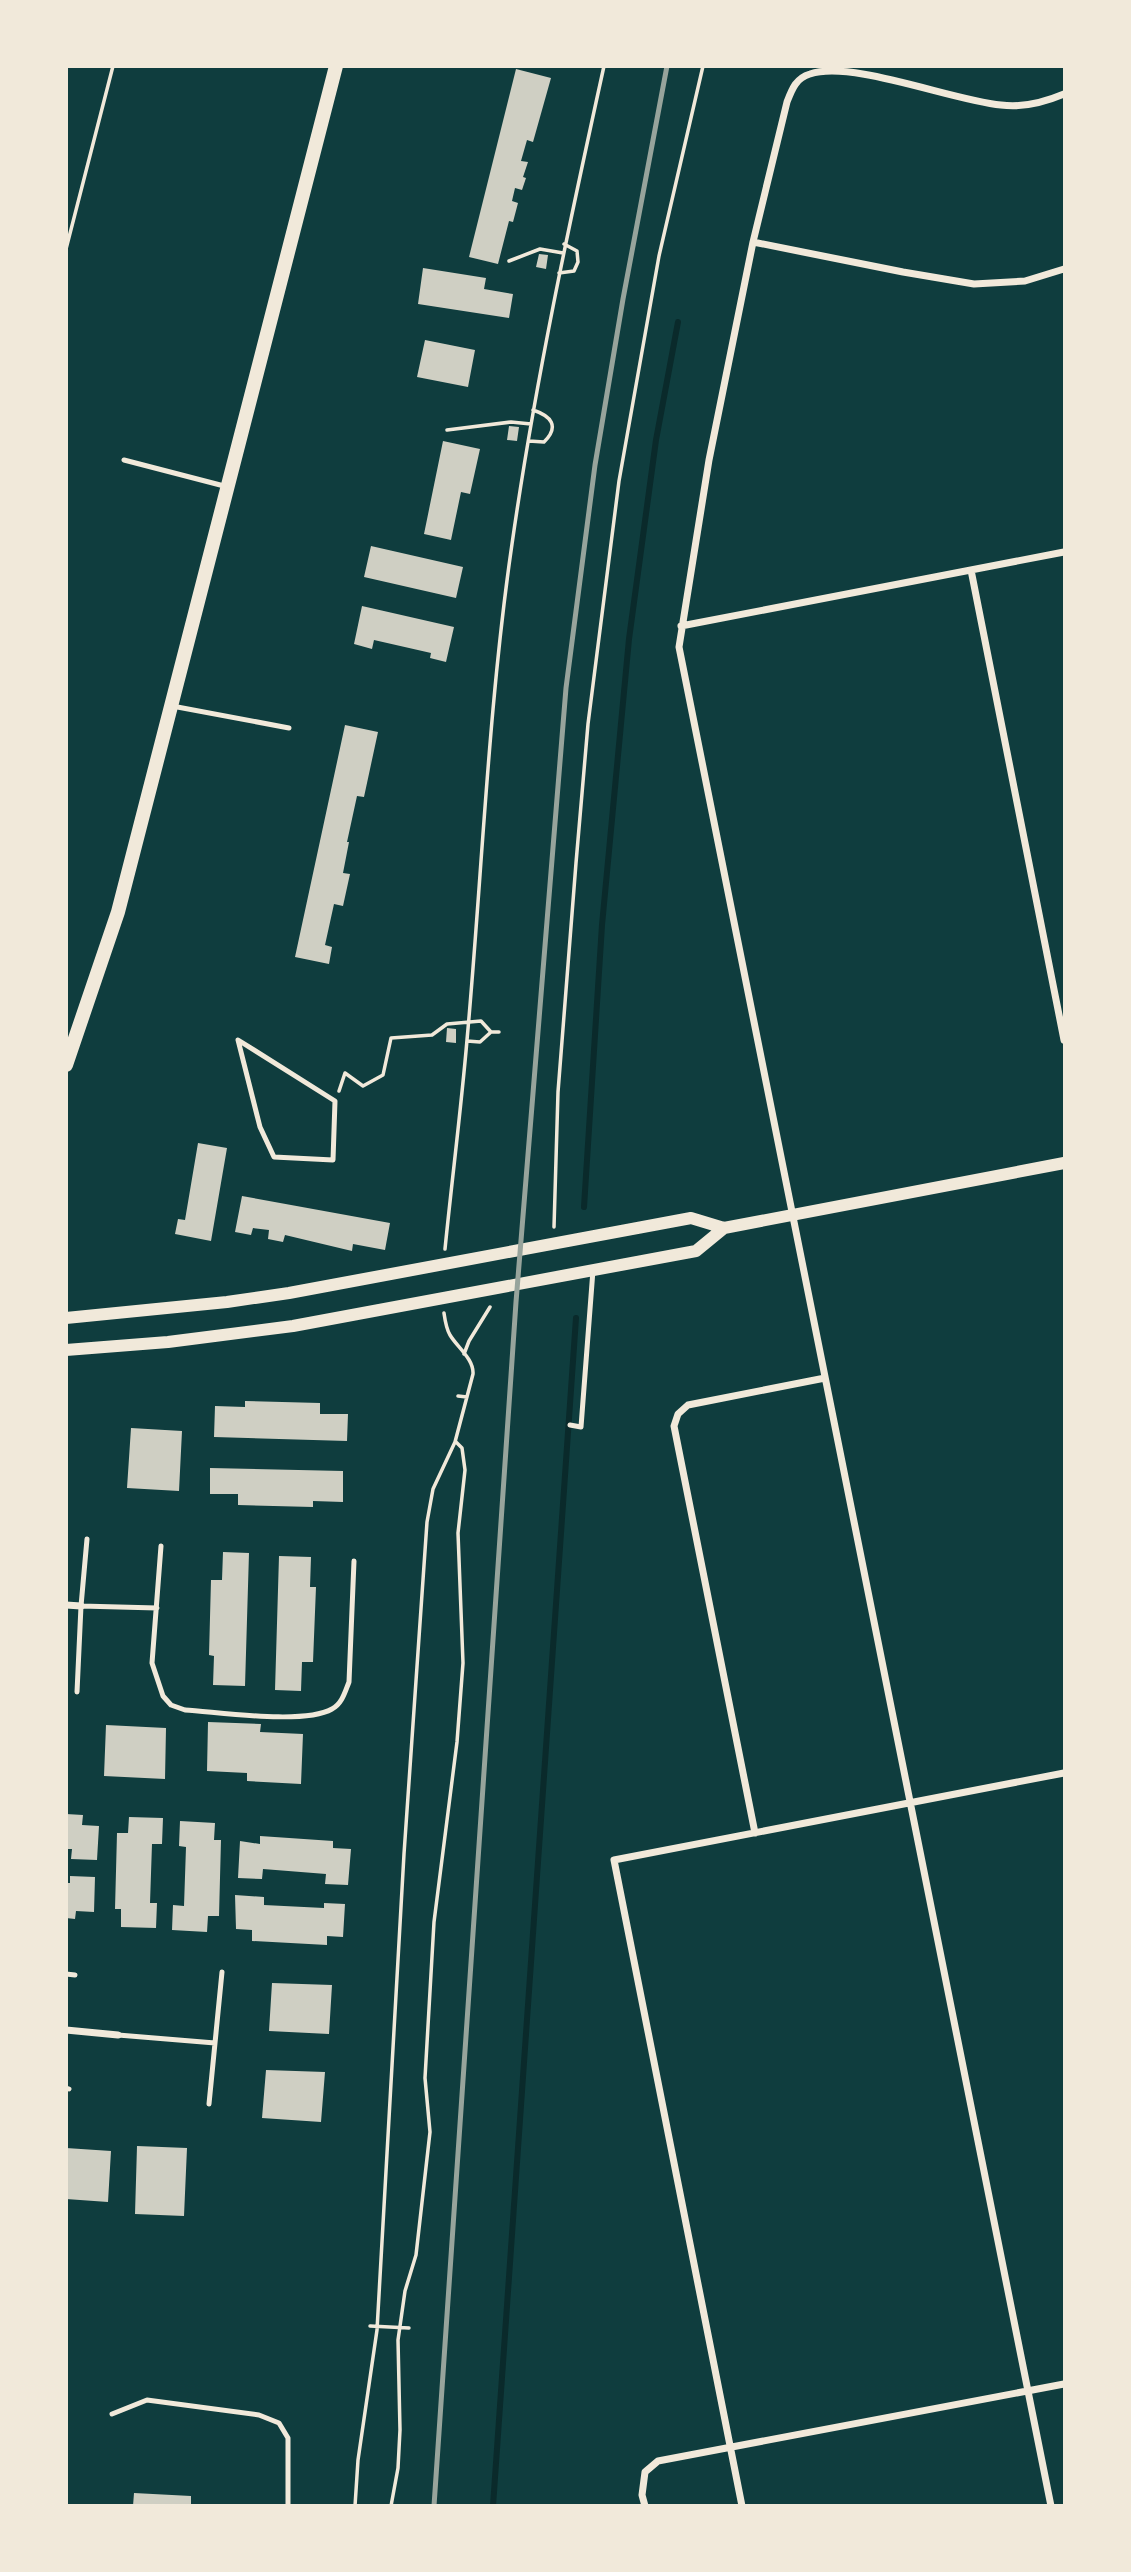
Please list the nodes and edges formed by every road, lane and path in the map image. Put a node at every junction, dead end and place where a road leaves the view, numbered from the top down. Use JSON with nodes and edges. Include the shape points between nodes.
{"nodes":[{"id":1,"x":114,"y":66,"type":"edge"},
{"id":2,"x":335,"y":66,"type":"edge"},
{"id":3,"x":703,"y":66,"type":"edge"},
{"id":4,"x":878,"y":66,"type":"edge"},
{"id":5,"x":875,"y":77,"type":"junction"},
{"id":6,"x":1065,"y":94,"type":"edge"},
{"id":7,"x":753,"y":242,"type":"junction"},
{"id":8,"x":564,"y":244,"type":"dead end"},
{"id":9,"x":66,"y":249,"type":"edge"},
{"id":10,"x":563,"y":253,"type":"dead end"},
{"id":11,"x":509,"y":261,"type":"dead end"},
{"id":12,"x":1065,"y":269,"type":"edge"},
{"id":13,"x":559,"y":273,"type":"dead end"},
{"id":14,"x":533,"y":410,"type":"dead end"},
{"id":15,"x":531,"y":424,"type":"dead end"},
{"id":16,"x":447,"y":429,"type":"dead end"},
{"id":17,"x":528,"y":441,"type":"dead end"},
{"id":18,"x":124,"y":460,"type":"dead end"},
{"id":19,"x":228,"y":487,"type":"junction"},
{"id":20,"x":1065,"y":552,"type":"edge"},
{"id":21,"x":971,"y":570,"type":"junction"},
{"id":22,"x":681,"y":626,"type":"junction"},
{"id":23,"x":172,"y":706,"type":"junction"},
{"id":24,"x":289,"y":728,"type":"dead end"},
{"id":25,"x":491,"y":1032,"type":"junction"},
{"id":26,"x":499,"y":1032,"type":"dead end"},
{"id":27,"x":1065,"y":1040,"type":"edge"},
{"id":28,"x":467,"y":1041,"type":"dead end"},
{"id":29,"x":66,"y":1065,"type":"edge"},
{"id":30,"x":335,"y":1101,"type":"junction"},
{"id":31,"x":1065,"y":1163,"type":"edge"},
{"id":32,"x":793,"y":1215,"type":"junction"},
{"id":33,"x":724,"y":1228,"type":"junction"},
{"id":34,"x":544,"y":1229,"type":"dead end"},
{"id":35,"x":593,"y":1270,"type":"junction"},
{"id":36,"x":491,"y":1307,"type":"dead end"},
{"id":37,"x":66,"y":1318,"type":"edge"},
{"id":38,"x":66,"y":1350,"type":"edge"},
{"id":39,"x":464,"y":1354,"type":"dead end"},
{"id":40,"x":825,"y":1378,"type":"junction"},
{"id":41,"x":457,"y":1396,"type":"dead end"},
{"id":42,"x":467,"y":1396,"type":"dead end"},
{"id":43,"x":570,"y":1425,"type":"dead end"},
{"id":44,"x":455,"y":1442,"type":"dead end"},
{"id":45,"x":87,"y":1539,"type":"dead end"},
{"id":46,"x":161,"y":1546,"type":"dead end"},
{"id":47,"x":355,"y":1561,"type":"dead end"},
{"id":48,"x":66,"y":1605,"type":"edge"},
{"id":49,"x":80,"y":1606,"type":"junction"},
{"id":50,"x":157,"y":1608,"type":"junction"},
{"id":51,"x":76,"y":1692,"type":"dead end"},
{"id":52,"x":1065,"y":1773,"type":"edge"},
{"id":53,"x":911,"y":1803,"type":"junction"},
{"id":54,"x":755,"y":1833,"type":"junction"},
{"id":55,"x":222,"y":1972,"type":"dead end"},
{"id":56,"x":66,"y":1974,"type":"edge"},
{"id":57,"x":75,"y":1975,"type":"dead end"},
{"id":58,"x":66,"y":2030,"type":"edge"},
{"id":59,"x":118,"y":2035,"type":"joint"},
{"id":60,"x":215,"y":2043,"type":"junction"},
{"id":61,"x":209,"y":2104,"type":"dead end"},
{"id":62,"x":370,"y":2326,"type":"dead end"},
{"id":63,"x":400,"y":2328,"type":"junction"},
{"id":64,"x":409,"y":2328,"type":"dead end"},
{"id":65,"x":1065,"y":2384,"type":"edge"},
{"id":66,"x":1028,"y":2391,"type":"junction"},
{"id":67,"x":112,"y":2414,"type":"dead end"},
{"id":68,"x":731,"y":2448,"type":"junction"},
{"id":69,"x":288,"y":2505,"type":"edge"},
{"id":70,"x":391,"y":2505,"type":"edge"},
{"id":71,"x":645,"y":2505,"type":"edge"},
{"id":72,"x":742,"y":2505,"type":"edge"},
{"id":73,"x":1051,"y":2505,"type":"edge"}],
"edges":[{"from":1,"to":9,"type":"path"},
{"from":2,"to":19,"type":"main road"},
{"from":3,"to":34,"type":"path","via":[[659,256],[619,481],[588,724],[576,863],[558,1091],[555,1227]]},
{"from":4,"to":5,"type":"street"},
{"from":5,"to":6,"type":"street","via":[[1004,106]]},
{"from":5,"to":7,"type":"street","via":[[831,70],[808,74],[794,84]]},
{"from":7,"to":12,"type":"street","via":[[974,284],[1026,281]]},
{"from":7,"to":22,"type":"street"},
{"from":8,"to":13,"type":"path","via":[[576,251],[578,262],[574,271]]},
{"from":10,"to":11,"type":"path","via":[[540,249]]},
{"from":14,"to":17,"type":"path","via":[[546,414],[552,427],[544,442]]},
{"from":15,"to":16,"type":"path"},
{"from":18,"to":19,"type":"lane"},
{"from":19,"to":23,"type":"main road"},
{"from":20,"to":21,"type":"street"},
{"from":21,"to":22,"type":"street"},
{"from":21,"to":27,"type":"street"},
{"from":22,"to":32,"type":"street","via":[[679,647]]},
{"from":23,"to":24,"type":"lane"},
{"from":23,"to":29,"type":"main road","via":[[118,912]]},
{"from":25,"to":26,"type":"path"},
{"from":25,"to":28,"type":"path","via":[[480,1042]]},
{"from":25,"to":30,"type":"path","via":[[481,1021],[469,1021],[447,1024],[432,1035],[391,1038],[383,1075],[363,1086],[345,1073]]},
{"from":30,"to":30,"type":"lane","via":[[324,1094],[238,1040],[260,1127],[274,1157],[332,1160]]},
{"from":31,"to":32,"type":"street"},
{"from":32,"to":33,"type":"street"},
{"from":32,"to":40,"type":"street"},
{"from":33,"to":35,"type":"street","via":[[696,1251]]},
{"from":33,"to":37,"type":"street","via":[[691,1218],[289,1293]]},
{"from":35,"to":38,"type":"street","via":[[293,1326]]},
{"from":35,"to":43,"type":"lane","via":[[580,1427]]},
{"from":36,"to":39,"type":"path"},
{"from":40,"to":53,"type":"street"},
{"from":40,"to":54,"type":"street","via":[[697,1402],[678,1414],[674,1426]]},
{"from":41,"to":42,"type":"path"},
{"from":44,"to":63,"type":"path","via":[[462,1448],[465,1470],[458,1533],[463,1662],[427,2015],[425,2078],[430,2132],[416,2255]]},
{"from":45,"to":49,"type":"lane"},
{"from":46,"to":50,"type":"lane"},
{"from":47,"to":50,"type":"lane","via":[[349,1682],[335,1708],[321,1714],[289,1716],[171,1706],[152,1663]]},
{"from":48,"to":49,"type":"street"},
{"from":49,"to":50,"type":"lane"},
{"from":49,"to":51,"type":"lane"},
{"from":52,"to":53,"type":"street"},
{"from":53,"to":54,"type":"street"},
{"from":53,"to":66,"type":"street"},
{"from":54,"to":68,"type":"street","via":[[614,1860]]},
{"from":55,"to":60,"type":"lane"},
{"from":56,"to":57,"type":"lane"},
{"from":58,"to":59,"type":"street"},
{"from":59,"to":60,"type":"lane"},
{"from":60,"to":61,"type":"lane"},
{"from":62,"to":63,"type":"path"},
{"from":63,"to":64,"type":"path"},
{"from":63,"to":70,"type":"path","via":[[400,2430]]},
{"from":65,"to":66,"type":"street"},
{"from":66,"to":68,"type":"street"},
{"from":66,"to":73,"type":"street"},
{"from":67,"to":69,"type":"lane","via":[[147,2400],[259,2415],[279,2423],[288,2438]]},
{"from":68,"to":71,"type":"street","via":[[658,2461],[645,2472]]},
{"from":68,"to":72,"type":"street"}]}
